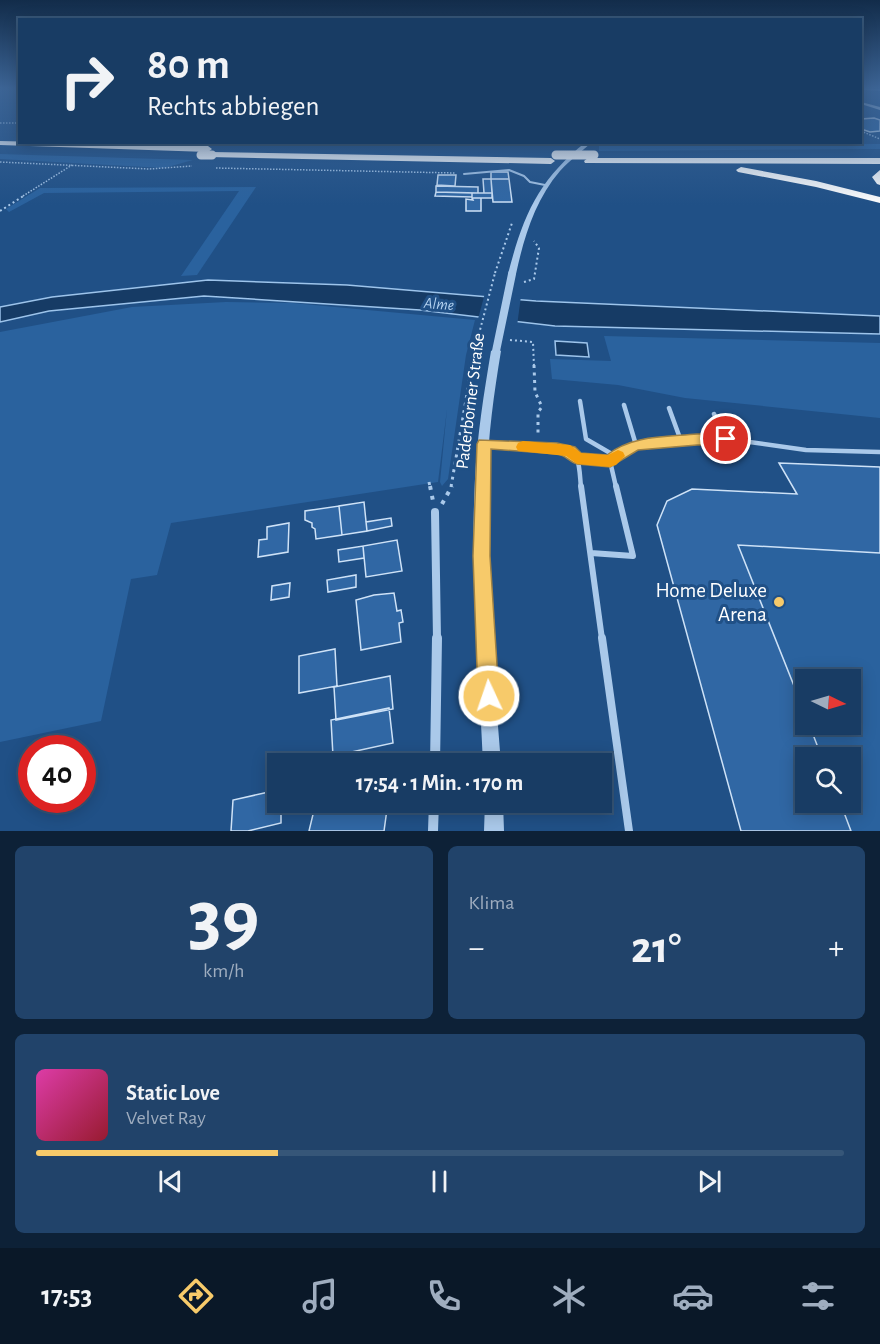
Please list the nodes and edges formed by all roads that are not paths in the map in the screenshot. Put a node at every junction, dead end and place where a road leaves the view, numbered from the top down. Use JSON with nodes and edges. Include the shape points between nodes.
{"nodes":[{"id":1,"x":0,"y":143,"type":"edge"},
{"id":2,"x":18,"y":144,"type":"edge"},
{"id":3,"x":19,"y":144,"type":"edge"},
{"id":4,"x":587,"y":144,"type":"edge"},
{"id":5,"x":0,"y":149,"type":"edge"},
{"id":6,"x":207,"y":154,"type":"junction"},
{"id":7,"x":880,"y":154,"type":"edge"},
{"id":8,"x":591,"y":158,"type":"junction"},
{"id":9,"x":623,"y":161,"type":"junction"},
{"id":10,"x":880,"y":161,"type":"edge"},
{"id":11,"x":880,"y":173,"type":"edge"},
{"id":12,"x":464,"y":174,"type":"road end"},
{"id":13,"x":880,"y":182,"type":"edge"},
{"id":14,"x":545,"y":185,"type":"junction"},
{"id":15,"x":880,"y":200,"type":"edge"},
{"id":16,"x":580,"y":401,"type":"dead end"},
{"id":17,"x":624,"y":405,"type":"dead end"},
{"id":18,"x":669,"y":408,"type":"dead end"},
{"id":19,"x":714,"y":414,"type":"dead end"},
{"id":20,"x":726,"y":439,"type":"junction"},
{"id":21,"x":681,"y":441,"type":"junction"},
{"id":22,"x":484,"y":444,"type":"junction"},
{"id":23,"x":636,"y":445,"type":"junction"},
{"id":24,"x":880,"y":452,"type":"edge"},
{"id":25,"x":617,"y":457,"type":"junction"},
{"id":26,"x":577,"y":459,"type":"junction"},
{"id":27,"x":610,"y":461,"type":"junction"},
{"id":28,"x":435,"y":512,"type":"road end"},
{"id":29,"x":591,"y":553,"type":"junction"},
{"id":30,"x":435,"y":753,"type":"edge"},
{"id":31,"x":491,"y":753,"type":"edge"},
{"id":32,"x":434,"y":813,"type":"edge"},
{"id":33,"x":494,"y":813,"type":"edge"},
{"id":34,"x":433,"y":831,"type":"edge"},
{"id":35,"x":494,"y":831,"type":"edge"},
{"id":36,"x":630,"y":831,"type":"edge"}],
"edges":[{"from":1,"to":2,"type":"highway"},
{"from":3,"to":6,"type":"highway"},
{"from":4,"to":14,"type":"street","name":"Paderborner Straße"},
{"from":5,"to":6,"type":"highway"},
{"from":6,"to":8,"type":"highway"},
{"from":7,"to":8,"type":"highway"},
{"from":8,"to":9,"type":"highway"},
{"from":9,"to":10,"type":"highway"},
{"from":9,"to":15,"type":"highway","via":[[740,170]]},
{"from":11,"to":13,"type":"highway"},
{"from":12,"to":14,"type":"lane","via":[[517,172],[530,182]]},
{"from":14,"to":22,"type":"street","name":"Paderborner Straße","bridge":true,"via":[[528,216],[512,274],[495,351]]},
{"from":16,"to":25,"type":"lane","via":[[586,439]]},
{"from":17,"to":23,"type":"lane"},
{"from":18,"to":21,"type":"lane"},
{"from":19,"to":20,"type":"lane"},
{"from":20,"to":21,"type":"lane"},
{"from":20,"to":24,"type":"lane","via":[[806,450]]},
{"from":21,"to":23,"type":"lane"},
{"from":22,"to":26,"type":"lane","via":[[570,451]]},
{"from":22,"to":31,"type":"street","name":"Paderborner Straße","via":[[482,556]]},
{"from":23,"to":25,"type":"lane"},
{"from":25,"to":27,"type":"lane"},
{"from":26,"to":27,"type":"lane"},
{"from":26,"to":29,"type":"lane"},
{"from":27,"to":29,"type":"lane","via":[[633,556]]},
{"from":28,"to":30,"type":"street"},
{"from":29,"to":36,"type":"lane"},
{"from":32,"to":34,"type":"street"},
{"from":33,"to":35,"type":"street"}]}
